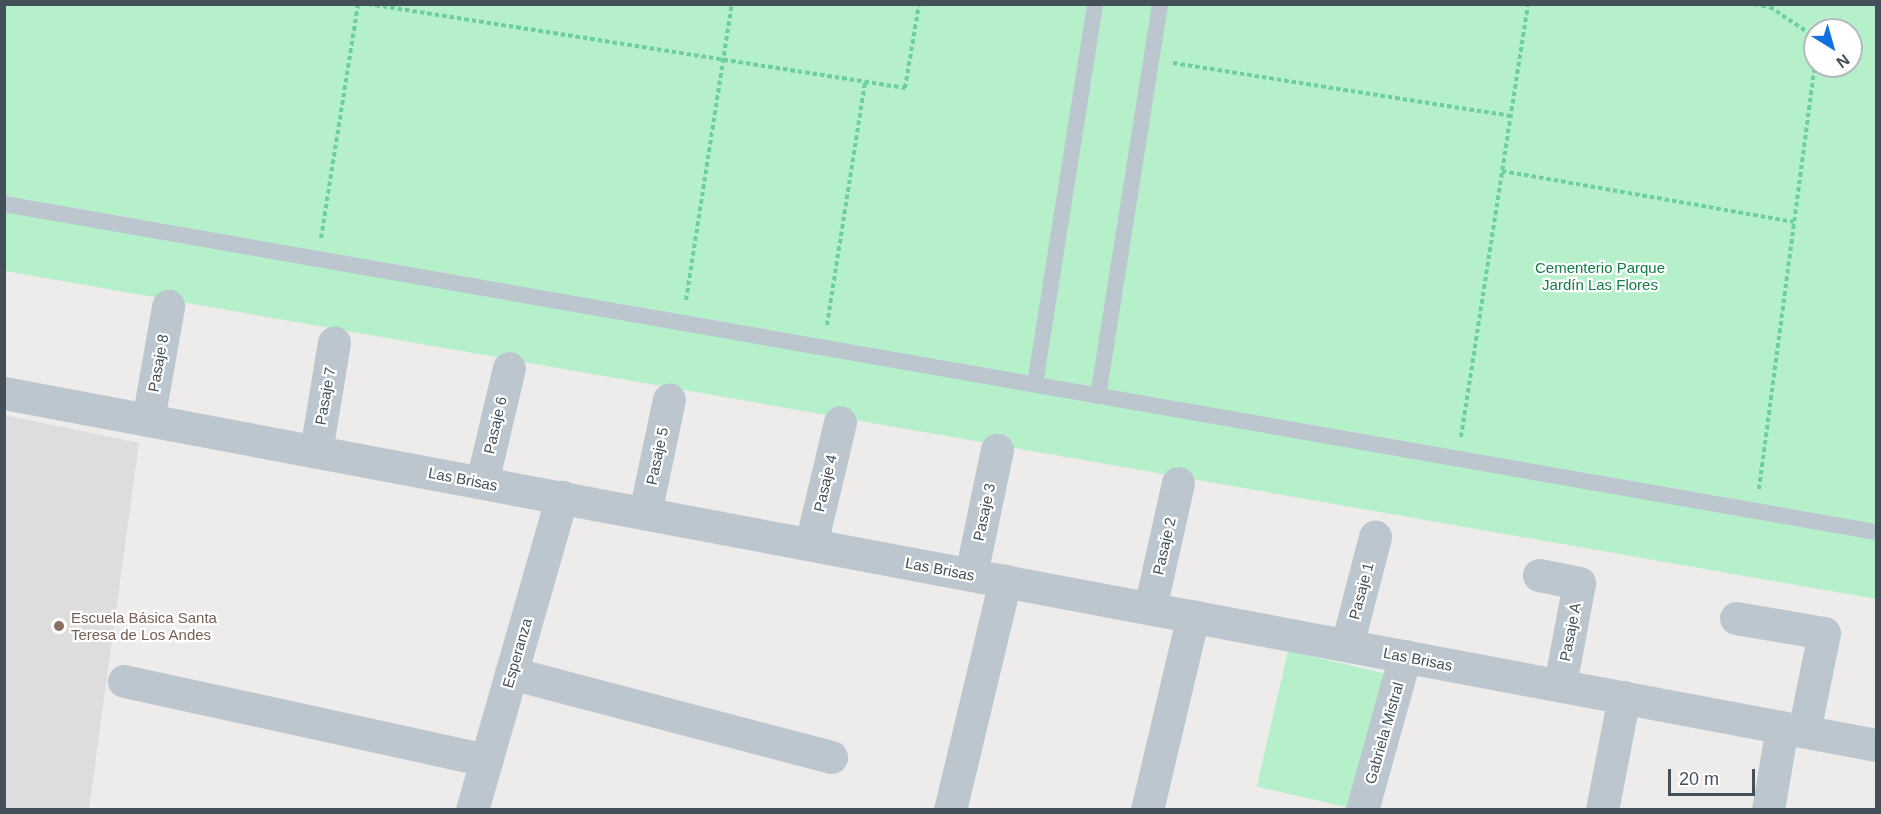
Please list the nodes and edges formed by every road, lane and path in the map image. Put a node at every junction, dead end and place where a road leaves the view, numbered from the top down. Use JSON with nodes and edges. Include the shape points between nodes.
{"nodes":[{"id":1,"x":358,"y":4,"type":"edge"},
{"id":2,"x":368,"y":4,"type":"edge"},
{"id":3,"x":732,"y":4,"type":"edge"},
{"id":4,"x":919,"y":4,"type":"edge"},
{"id":5,"x":1095,"y":4,"type":"edge"},
{"id":6,"x":1160,"y":4,"type":"edge"},
{"id":7,"x":1528,"y":4,"type":"edge"},
{"id":8,"x":1754,"y":4,"type":"edge"},
{"id":9,"x":1803,"y":29,"type":"edge"},
{"id":10,"x":723,"y":60,"type":"junction"},
{"id":11,"x":1151,"y":60,"type":"junction"},
{"id":12,"x":1813,"y":78,"type":"edge"},
{"id":13,"x":865,"y":82,"type":"junction"},
{"id":14,"x":1510,"y":116,"type":"junction"},
{"id":15,"x":1502,"y":171,"type":"junction"},
{"id":16,"x":4,"y":204,"type":"edge"},
{"id":17,"x":1794,"y":222,"type":"junction"},
{"id":18,"x":318,"y":259,"type":"junction"},
{"id":19,"x":168,"y":306,"type":"dead end"},
{"id":20,"x":682,"y":323,"type":"junction"},
{"id":21,"x":334,"y":342,"type":"dead end"},
{"id":22,"x":823,"y":347,"type":"junction"},
{"id":23,"x":508,"y":368,"type":"dead end"},
{"id":24,"x":1035,"y":384,"type":"junction"},
{"id":25,"x":4,"y":393,"type":"edge"},
{"id":26,"x":1098,"y":396,"type":"junction"},
{"id":27,"x":669,"y":399,"type":"dead end"},
{"id":28,"x":148,"y":420,"type":"junction"},
{"id":29,"x":840,"y":422,"type":"dead end"},
{"id":30,"x":997,"y":450,"type":"dead end"},
{"id":31,"x":316,"y":451,"type":"junction"},
{"id":32,"x":1458,"y":458,"type":"junction"},
{"id":33,"x":482,"y":482,"type":"junction"},
{"id":34,"x":1178,"y":483,"type":"dead end"},
{"id":35,"x":562,"y":497,"type":"junction"},
{"id":36,"x":1756,"y":511,"type":"junction"},
{"id":37,"x":645,"y":513,"type":"junction"},
{"id":38,"x":1876,"y":532,"type":"edge"},
{"id":39,"x":1375,"y":537,"type":"dead end"},
{"id":40,"x":811,"y":544,"type":"junction"},
{"id":41,"x":971,"y":574,"type":"junction"},
{"id":42,"x":1539,"y":575,"type":"dead end"},
{"id":43,"x":1005,"y":581,"type":"junction"},
{"id":44,"x":1149,"y":608,"type":"junction"},
{"id":45,"x":1193,"y":616,"type":"junction"},
{"id":46,"x":1736,"y":618,"type":"dead end"},
{"id":47,"x":1347,"y":645,"type":"junction"},
{"id":48,"x":1405,"y":656,"type":"junction"},
{"id":49,"x":511,"y":673,"type":"junction"},
{"id":50,"x":123,"y":681,"type":"dead end"},
{"id":51,"x":1560,"y":685,"type":"junction"},
{"id":52,"x":1624,"y":697,"type":"junction"},
{"id":53,"x":1793,"y":729,"type":"junction"},
{"id":54,"x":1876,"y":745,"type":"edge"},
{"id":55,"x":831,"y":757,"type":"dead end"},
{"id":56,"x":486,"y":760,"type":"junction"},
{"id":57,"x":472,"y":810,"type":"edge"},
{"id":58,"x":950,"y":810,"type":"edge"},
{"id":59,"x":1147,"y":810,"type":"edge"},
{"id":60,"x":1362,"y":810,"type":"edge"},
{"id":61,"x":1602,"y":810,"type":"edge"},
{"id":62,"x":1768,"y":810,"type":"edge"}],
"edges":[{"from":1,"to":18,"type":"path"},
{"from":2,"to":10,"type":"path"},
{"from":3,"to":10,"type":"path"},
{"from":4,"to":13,"type":"path","via":[[905,88]]},
{"from":5,"to":24,"type":"lane"},
{"from":6,"to":11,"type":"lane"},
{"from":7,"to":14,"type":"path"},
{"from":8,"to":9,"type":"path","via":[[1770,7]]},
{"from":10,"to":13,"type":"path"},
{"from":10,"to":20,"type":"path"},
{"from":11,"to":14,"type":"path"},
{"from":11,"to":26,"type":"lane"},
{"from":12,"to":17,"type":"path"},
{"from":13,"to":22,"type":"path"},
{"from":14,"to":15,"type":"path"},
{"from":15,"to":17,"type":"path"},
{"from":15,"to":32,"type":"path"},
{"from":16,"to":18,"type":"lane"},
{"from":17,"to":36,"type":"path"},
{"from":18,"to":20,"type":"lane"},
{"from":19,"to":28,"type":"street","name":"Pasaje 8"},
{"from":20,"to":22,"type":"lane"},
{"from":21,"to":31,"type":"street","name":"Pasaje 7"},
{"from":22,"to":24,"type":"lane"},
{"from":23,"to":33,"type":"street","name":"Pasaje 6"},
{"from":24,"to":26,"type":"lane"},
{"from":25,"to":28,"type":"street","name":"Las Brisas"},
{"from":26,"to":32,"type":"lane"},
{"from":27,"to":37,"type":"street","name":"Pasaje 5"},
{"from":28,"to":31,"type":"street","name":"Las Brisas"},
{"from":29,"to":40,"type":"street","name":"Pasaje 4"},
{"from":30,"to":41,"type":"street","name":"Pasaje 3"},
{"from":31,"to":33,"type":"street","name":"Las Brisas"},
{"from":32,"to":36,"type":"lane"},
{"from":33,"to":35,"type":"street","name":"Las Brisas"},
{"from":34,"to":44,"type":"street","name":"Pasaje 2"},
{"from":35,"to":37,"type":"street","name":"Las Brisas"},
{"from":35,"to":49,"type":"street","name":"Esperanza"},
{"from":36,"to":38,"type":"lane"},
{"from":37,"to":40,"type":"street","name":"Las Brisas"},
{"from":39,"to":47,"type":"street","name":"Pasaje 1"},
{"from":40,"to":41,"type":"street","name":"Las Brisas"},
{"from":41,"to":43,"type":"street","name":"Las Brisas"},
{"from":42,"to":51,"type":"street","name":"Pasaje A","via":[[1579,583]]},
{"from":43,"to":44,"type":"street","name":"Las Brisas"},
{"from":43,"to":58,"type":"street"},
{"from":44,"to":45,"type":"street","name":"Las Brisas"},
{"from":45,"to":47,"type":"street","name":"Las Brisas"},
{"from":45,"to":59,"type":"street"},
{"from":46,"to":53,"type":"street","via":[[1824,633]]},
{"from":47,"to":48,"type":"street","name":"Las Brisas"},
{"from":48,"to":51,"type":"street","name":"Las Brisas"},
{"from":48,"to":60,"type":"street","name":"Gabriela Mistral"},
{"from":49,"to":55,"type":"street"},
{"from":49,"to":56,"type":"street","name":"Esperanza"},
{"from":50,"to":56,"type":"street"},
{"from":51,"to":52,"type":"street","name":"Las Brisas"},
{"from":52,"to":53,"type":"street","name":"Las Brisas"},
{"from":52,"to":61,"type":"street"},
{"from":53,"to":54,"type":"street","name":"Las Brisas"},
{"from":53,"to":62,"type":"street"},
{"from":56,"to":57,"type":"street","name":"Esperanza"}]}
